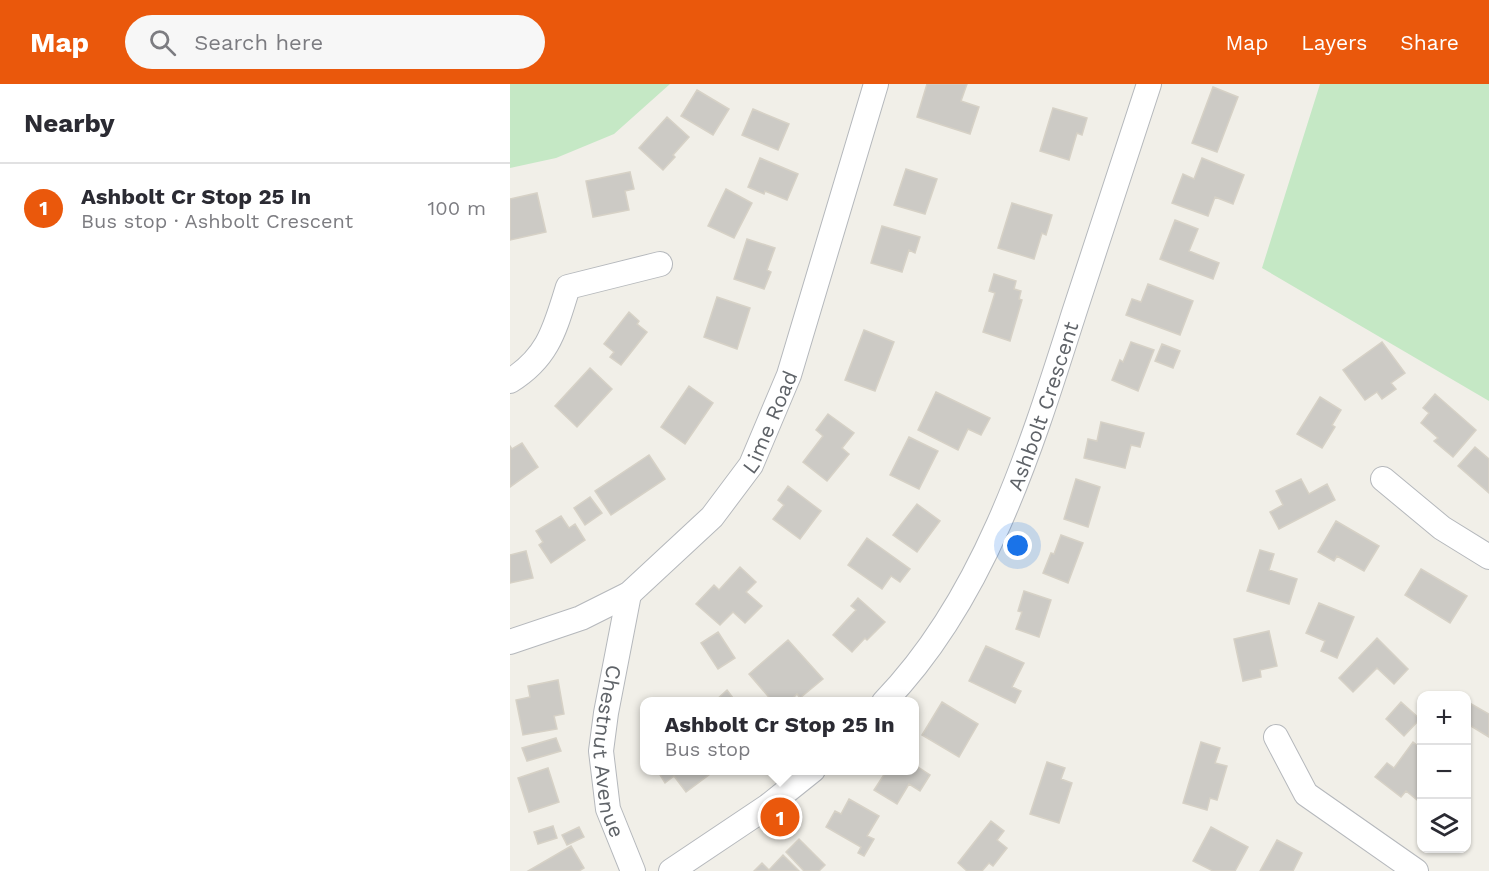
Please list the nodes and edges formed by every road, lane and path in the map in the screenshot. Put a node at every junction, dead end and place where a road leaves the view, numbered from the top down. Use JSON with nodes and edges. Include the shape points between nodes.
{"nodes":[{"id":1,"x":876,"y":84,"type":"edge"},
{"id":2,"x":1149,"y":84,"type":"edge"},
{"id":3,"x":660,"y":264,"type":"dead end"},
{"id":4,"x":510,"y":381,"type":"edge"},
{"id":5,"x":1383,"y":479,"type":"dead end"},
{"id":6,"x":1489,"y":557,"type":"edge"},
{"id":7,"x":629,"y":594,"type":"junction"},
{"id":8,"x":510,"y":642,"type":"edge"},
{"id":9,"x":888,"y":697,"type":"edge"},
{"id":10,"x":1276,"y":737,"type":"dead end"},
{"id":11,"x":808,"y":775,"type":"edge"},
{"id":12,"x":633,"y":871,"type":"edge"},
{"id":13,"x":672,"y":871,"type":"edge"},
{"id":14,"x":1416,"y":871,"type":"edge"}],
"edges":[{"from":1,"to":7,"type":"street","name":"Lime Road","via":[[789,375],[751,465],[712,517]]},
{"from":2,"to":9,"type":"street","name":"Ashbolt Crescent","via":[[1013,491],[963,597],[927,651]]},
{"from":3,"to":4,"type":"street","via":[[568,287],[551,339],[527,371]]},
{"from":5,"to":6,"type":"street","via":[[1442,528]]},
{"from":7,"to":8,"type":"street","name":"Lime Road","via":[[580,618]]},
{"from":7,"to":12,"type":"street","name":"Chestnut Avenue","via":[[601,751],[608,809]]},
{"from":10,"to":14,"type":"street","via":[[1306,794]]},
{"from":11,"to":13,"type":"street"}]}
